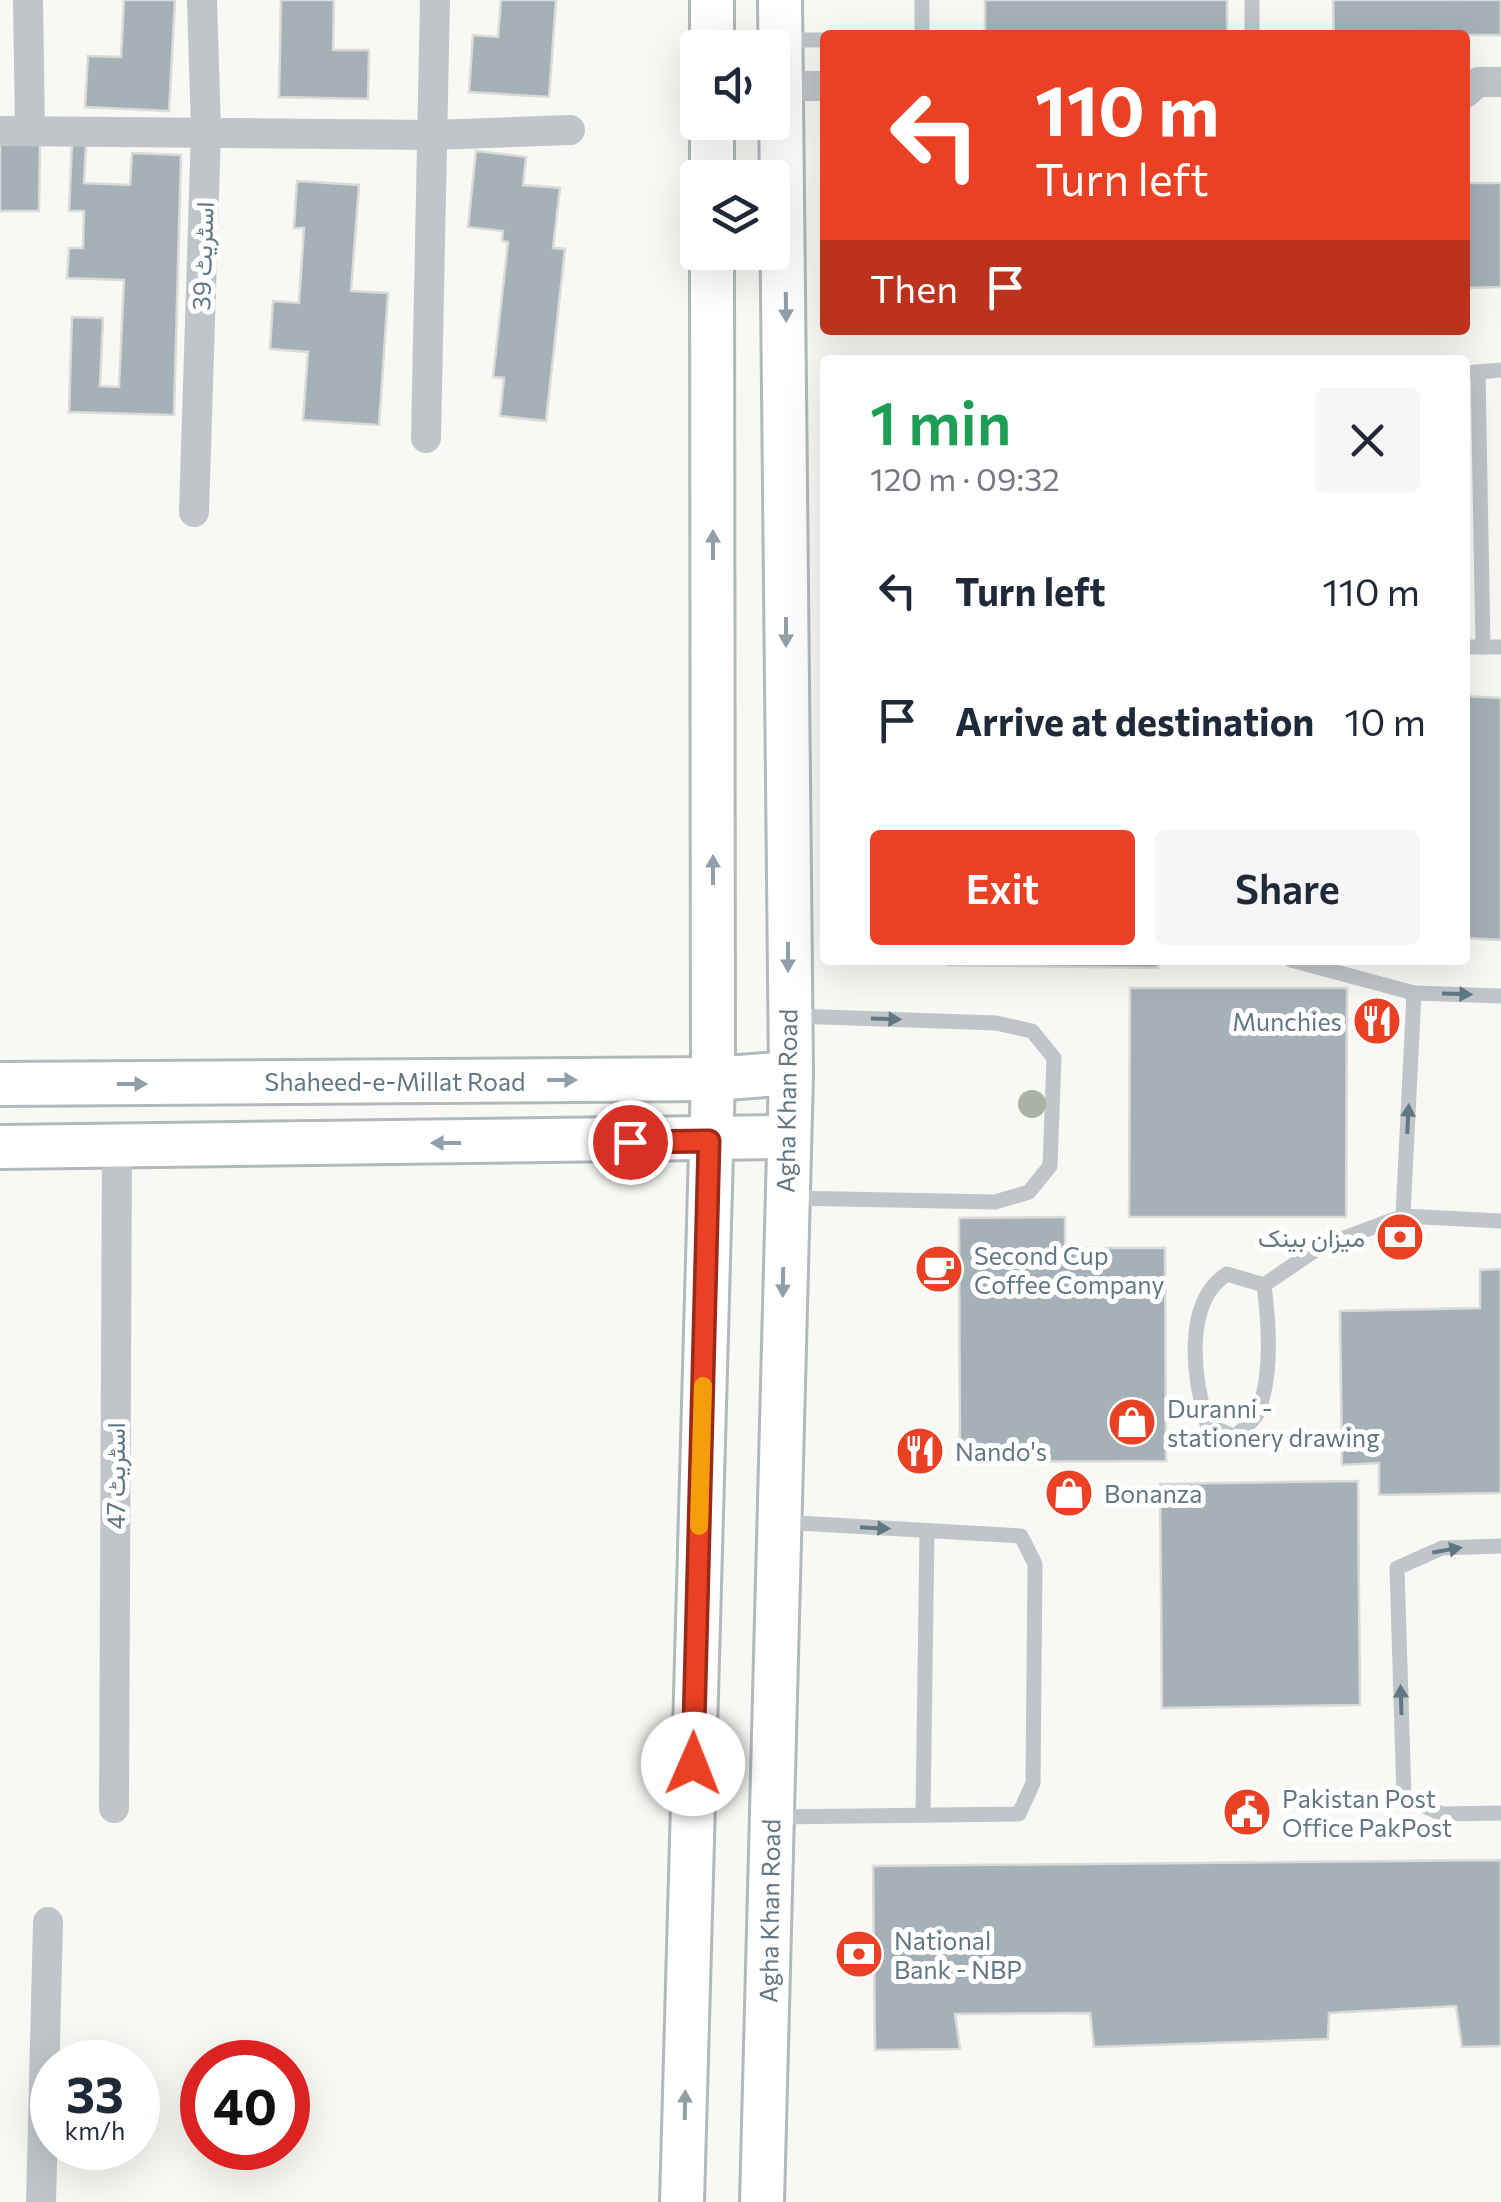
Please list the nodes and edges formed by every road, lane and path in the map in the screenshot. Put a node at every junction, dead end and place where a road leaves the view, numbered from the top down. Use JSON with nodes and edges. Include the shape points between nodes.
{"nodes":[{"id":1,"x":28,"y":0,"type":"edge"},
{"id":2,"x":202,"y":0,"type":"edge"},
{"id":3,"x":434,"y":0,"type":"edge"},
{"id":4,"x":712,"y":0,"type":"edge"},
{"id":5,"x":922,"y":0,"type":"edge"},
{"id":6,"x":1252,"y":0,"type":"edge"},
{"id":7,"x":781,"y":20,"type":"edge"},
{"id":8,"x":712,"y":30,"type":"edge"},
{"id":9,"x":922,"y":30,"type":"edge"},
{"id":10,"x":1252,"y":30,"type":"edge"},
{"id":11,"x":820,"y":38,"type":"edge"},
{"id":12,"x":1501,"y":82,"type":"edge"},
{"id":13,"x":790,"y":86,"type":"edge"},
{"id":14,"x":820,"y":86,"type":"edge"},
{"id":15,"x":1470,"y":89,"type":"edge"},
{"id":16,"x":206,"y":130,"type":"junction"},
{"id":17,"x":570,"y":130,"type":"dead end"},
{"id":18,"x":15,"y":131,"type":"edge"},
{"id":19,"x":432,"y":135,"type":"junction"},
{"id":20,"x":782,"y":140,"type":"edge"},
{"id":21,"x":712,"y":270,"type":"edge"},
{"id":22,"x":1501,"y":370,"type":"edge"},
{"id":23,"x":1471,"y":372,"type":"edge"},
{"id":24,"x":426,"y":438,"type":"dead end"},
{"id":25,"x":194,"y":512,"type":"dead end"},
{"id":26,"x":1470,"y":647,"type":"edge"},
{"id":27,"x":1483,"y":647,"type":"junction"},
{"id":28,"x":1501,"y":647,"type":"edge"},
{"id":29,"x":1309,"y":965,"type":"edge"},
{"id":30,"x":1414,"y":993,"type":"junction"},
{"id":31,"x":1501,"y":996,"type":"edge"},
{"id":32,"x":788,"y":1016,"type":"junction"},
{"id":33,"x":791,"y":1073,"type":"junction"},
{"id":34,"x":713,"y":1079,"type":"junction"},
{"id":35,"x":0,"y":1084,"type":"edge"},
{"id":36,"x":84,"y":1084,"type":"junction"},
{"id":37,"x":789,"y":1137,"type":"junction"},
{"id":38,"x":709,"y":1141,"type":"junction"},
{"id":39,"x":102,"y":1145,"type":"junction"},
{"id":40,"x":0,"y":1146,"type":"edge"},
{"id":41,"x":784,"y":1198,"type":"junction"},
{"id":42,"x":1403,"y":1216,"type":"junction"},
{"id":43,"x":1501,"y":1221,"type":"edge"},
{"id":44,"x":1264,"y":1284,"type":"junction"},
{"id":45,"x":778,"y":1522,"type":"junction"},
{"id":46,"x":927,"y":1531,"type":"junction"},
{"id":47,"x":1501,"y":1546,"type":"edge"},
{"id":48,"x":114,"y":1808,"type":"dead end"},
{"id":49,"x":1501,"y":1813,"type":"edge"},
{"id":50,"x":923,"y":1815,"type":"junction"},
{"id":51,"x":771,"y":1817,"type":"junction"},
{"id":52,"x":48,"y":1922,"type":"dead end"},
{"id":53,"x":41,"y":2202,"type":"edge"},
{"id":54,"x":682,"y":2202,"type":"edge"},
{"id":55,"x":762,"y":2202,"type":"edge"}],
"edges":[{"from":1,"to":18,"type":"street"},
{"from":2,"to":16,"type":"street","name":"اسٹریٹ 39"},
{"from":3,"to":19,"type":"street"},
{"from":4,"to":8,"type":"street"},
{"from":5,"to":9,"type":"lane"},
{"from":6,"to":10,"type":"lane"},
{"from":7,"to":11,"type":"lane"},
{"from":12,"to":15,"type":"street"},
{"from":13,"to":14,"type":"street"},
{"from":16,"to":18,"type":"street"},
{"from":16,"to":19,"type":"street"},
{"from":16,"to":25,"type":"street","name":"اسٹریٹ 39"},
{"from":17,"to":19,"type":"street"},
{"from":19,"to":24,"type":"street"},
{"from":20,"to":32,"type":"street","name":"Agha Khan Road","one_way":true},
{"from":34,"to":21,"type":"street","one_way":true},
{"from":22,"to":23,"type":"lane"},
{"from":23,"to":27,"type":"lane"},
{"from":26,"to":27,"type":"lane"},
{"from":27,"to":28,"type":"lane"},
{"from":29,"to":30,"type":"lane"},
{"from":30,"to":31,"type":"lane","one_way":true},
{"from":42,"to":30,"type":"lane","one_way":true},
{"from":32,"to":33,"type":"street","name":"Agha Khan Road"},
{"from":32,"to":41,"type":"lane","one_way":true,"via":[[996,1024],[1032,1031],[1054,1058],[1050,1166],[1029,1192],[995,1202]]},
{"from":33,"to":34,"type":"street","name":"Shaheed-e-Millat Road"},
{"from":33,"to":37,"type":"street","name":"Agha Khan Road"},
{"from":36,"to":34,"type":"street","name":"Shaheed-e-Millat Road","one_way":true},
{"from":34,"to":38,"type":"street"},
{"from":35,"to":36,"type":"street","name":"Shaheed-e-Millat Road"},
{"from":36,"to":39,"type":"street"},
{"from":37,"to":38,"type":"street"},
{"from":37,"to":41,"type":"street","name":"Agha Khan Road"},
{"from":38,"to":39,"type":"street","one_way":true},
{"from":54,"to":38,"type":"street","one_way":true},
{"from":39,"to":40,"type":"street"},
{"from":39,"to":48,"type":"street","name":"اسٹریٹ 47"},
{"from":41,"to":45,"type":"street","name":"Agha Khan Road","one_way":true},
{"from":42,"to":43,"type":"lane"},
{"from":42,"to":44,"type":"lane","via":[[1320,1248]]},
{"from":44,"to":44,"type":"lane","via":[[1266,1366],[1256,1416],[1234,1437],[1207,1424],[1196,1386],[1197,1327],[1211,1284],[1227,1274]]},
{"from":45,"to":46,"type":"lane","one_way":true},
{"from":45,"to":51,"type":"street","name":"Agha Khan Road"},
{"from":46,"to":50,"type":"lane"},
{"from":46,"to":50,"type":"lane","via":[[1021,1536],[1036,1564],[1033,1783],[1019,1814]]},
{"from":49,"to":47,"type":"lane","one_way":true,"via":[[1442,1814],[1404,1797],[1397,1568],[1442,1548]]},
{"from":50,"to":51,"type":"lane"},
{"from":51,"to":55,"type":"street","name":"Agha Khan Road"},
{"from":52,"to":53,"type":"street"}]}
